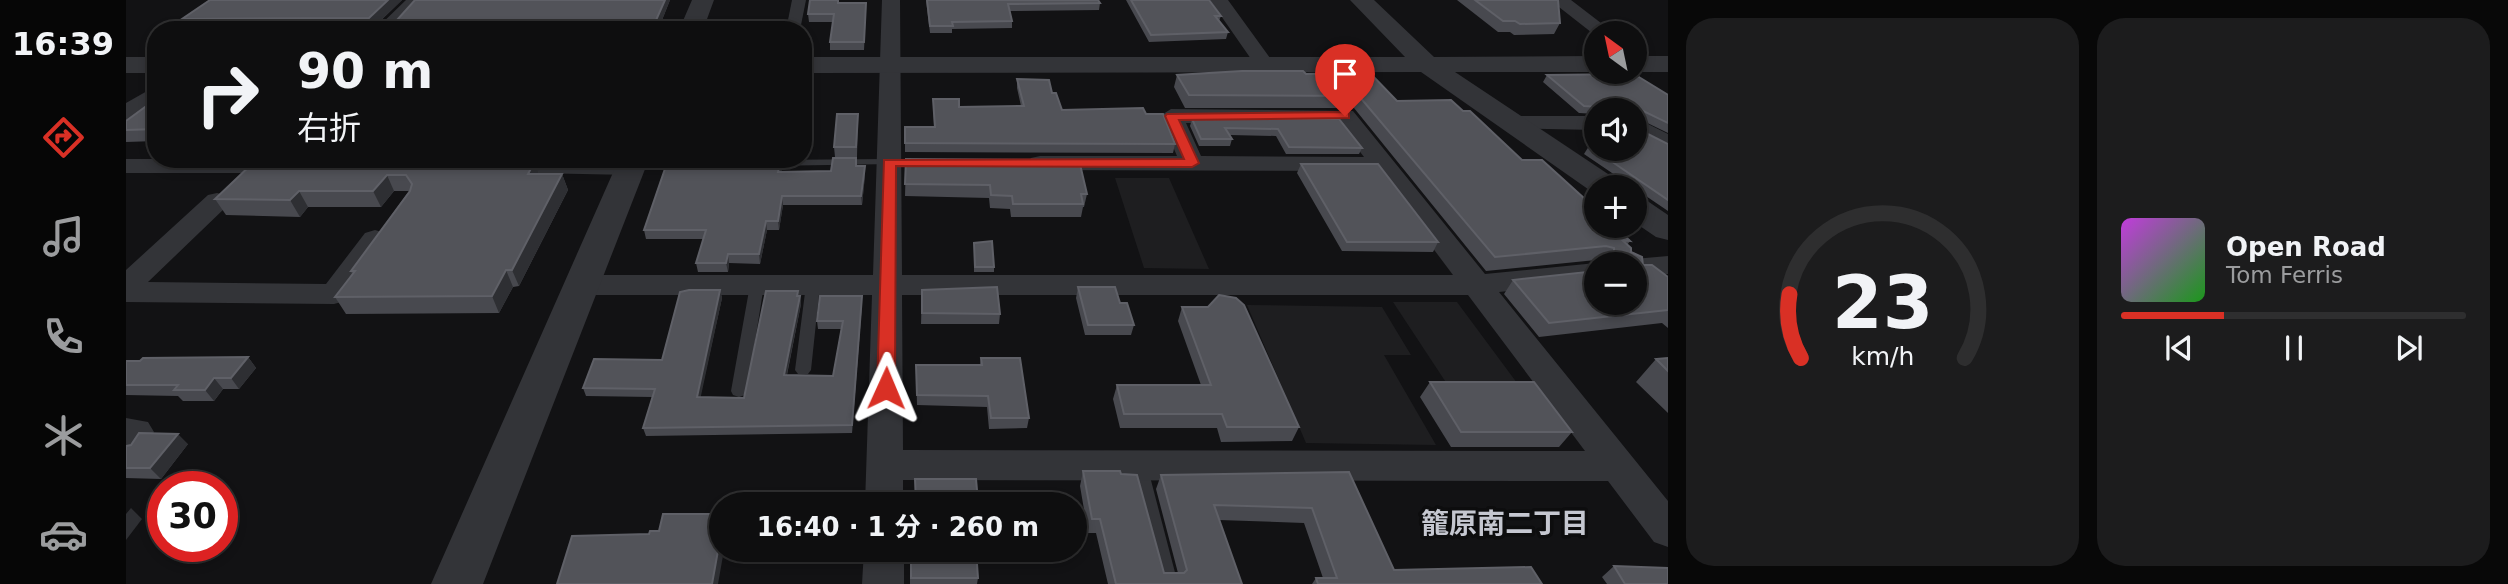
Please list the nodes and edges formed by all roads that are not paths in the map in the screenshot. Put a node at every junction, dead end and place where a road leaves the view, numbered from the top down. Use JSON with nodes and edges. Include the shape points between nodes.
{"nodes":[{"id":1,"x":417,"y":0,"type":"edge"},
{"id":2,"x":703,"y":0,"type":"edge"},
{"id":3,"x":799,"y":0,"type":"edge"},
{"id":4,"x":891,"y":0,"type":"edge"},
{"id":5,"x":1219,"y":0,"type":"edge"},
{"id":6,"x":1361,"y":0,"type":"edge"},
{"id":7,"x":1559,"y":0,"type":"edge"},
{"id":8,"x":395,"y":21,"type":"edge"},
{"id":9,"x":695,"y":21,"type":"edge"},
{"id":10,"x":795,"y":21,"type":"edge"},
{"id":11,"x":1588,"y":21,"type":"edge"},
{"id":12,"x":1584,"y":64,"type":"edge"},
{"id":13,"x":126,"y":65,"type":"edge"},
{"id":14,"x":147,"y":65,"type":"edge"},
{"id":15,"x":812,"y":65,"type":"edge"},
{"id":16,"x":890,"y":65,"type":"junction"},
{"id":17,"x":1265,"y":65,"type":"junction"},
{"id":18,"x":1428,"y":65,"type":"junction"},
{"id":19,"x":147,"y":99,"type":"edge"},
{"id":20,"x":126,"y":114,"type":"edge"},
{"id":21,"x":1512,"y":123,"type":"junction"},
{"id":22,"x":1584,"y":123,"type":"edge"},
{"id":23,"x":1647,"y":123,"type":"edge"},
{"id":24,"x":1668,"y":123,"type":"edge"},
{"id":25,"x":1647,"y":131,"type":"edge"},
{"id":26,"x":1668,"y":144,"type":"edge"},
{"id":27,"x":903,"y":162,"type":"junction"},
{"id":28,"x":812,"y":163,"type":"edge"},
{"id":29,"x":1013,"y":163,"type":"edge"},
{"id":30,"x":1192,"y":163,"type":"junction"},
{"id":31,"x":1380,"y":164,"type":"junction"},
{"id":32,"x":126,"y":166,"type":"edge"},
{"id":33,"x":147,"y":166,"type":"edge"},
{"id":34,"x":630,"y":168,"type":"edge"},
{"id":35,"x":1588,"y":175,"type":"edge"},
{"id":36,"x":217,"y":201,"type":"edge"},
{"id":37,"x":1647,"y":216,"type":"edge"},
{"id":38,"x":388,"y":221,"type":"edge"},
{"id":39,"x":1668,"y":230,"type":"edge"},
{"id":40,"x":1668,"y":265,"type":"edge"},
{"id":41,"x":1647,"y":267,"type":"edge"},
{"id":42,"x":1584,"y":273,"type":"edge"},
{"id":43,"x":582,"y":285,"type":"junction"},
{"id":44,"x":757,"y":285,"type":"junction"},
{"id":45,"x":813,"y":285,"type":"junction"},
{"id":46,"x":888,"y":285,"type":"junction"},
{"id":47,"x":1477,"y":285,"type":"junction"},
{"id":48,"x":126,"y":286,"type":"edge"},
{"id":49,"x":126,"y":292,"type":"edge"},
{"id":50,"x":803,"y":370,"type":"dead end"},
{"id":51,"x":739,"y":391,"type":"dead end"},
{"id":52,"x":126,"y":432,"type":"edge"},
{"id":53,"x":126,"y":444,"type":"edge"},
{"id":54,"x":885,"y":465,"type":"junction"},
{"id":55,"x":1138,"y":465,"type":"junction"},
{"id":56,"x":1618,"y":466,"type":"junction"},
{"id":57,"x":884,"y":492,"type":"edge"},
{"id":58,"x":1668,"y":530,"type":"edge"},
{"id":59,"x":884,"y":562,"type":"edge"},
{"id":60,"x":457,"y":584,"type":"edge"},
{"id":61,"x":883,"y":584,"type":"edge"},
{"id":62,"x":1168,"y":584,"type":"edge"}],
"edges":[{"from":1,"to":8,"type":"street"},
{"from":2,"to":9,"type":"street"},
{"from":3,"to":10,"type":"street"},
{"from":4,"to":16,"type":"street"},
{"from":5,"to":17,"type":"street"},
{"from":6,"to":18,"type":"street"},
{"from":7,"to":11,"type":"street"},
{"from":12,"to":18,"type":"street"},
{"from":13,"to":14,"type":"street"},
{"from":15,"to":16,"type":"street"},
{"from":16,"to":17,"type":"street"},
{"from":16,"to":27,"type":"street"},
{"from":17,"to":18,"type":"street"},
{"from":18,"to":21,"type":"street"},
{"from":19,"to":20,"type":"street"},
{"from":21,"to":22,"type":"street"},
{"from":21,"to":35,"type":"street"},
{"from":23,"to":24,"type":"street"},
{"from":25,"to":26,"type":"street"},
{"from":27,"to":28,"type":"lane"},
{"from":27,"to":46,"type":"street"},
{"from":29,"to":30,"type":"street"},
{"from":30,"to":31,"type":"street"},
{"from":30,"to":31,"type":"street","via":[[1171,116],[1345,116]]},
{"from":31,"to":47,"type":"street"},
{"from":32,"to":33,"type":"street"},
{"from":34,"to":43,"type":"street"},
{"from":36,"to":48,"type":"street"},
{"from":37,"to":39,"type":"street"},
{"from":38,"to":49,"type":"street","via":[[334,294]]},
{"from":40,"to":41,"type":"street"},
{"from":42,"to":47,"type":"street"},
{"from":43,"to":44,"type":"street"},
{"from":43,"to":60,"type":"street"},
{"from":44,"to":45,"type":"street"},
{"from":44,"to":51,"type":"lane"},
{"from":45,"to":46,"type":"street"},
{"from":45,"to":50,"type":"lane"},
{"from":46,"to":47,"type":"street"},
{"from":46,"to":54,"type":"street"},
{"from":47,"to":56,"type":"street"},
{"from":52,"to":53,"type":"street","via":[[136,432]]},
{"from":54,"to":55,"type":"street"},
{"from":54,"to":57,"type":"street"},
{"from":55,"to":56,"type":"street"},
{"from":55,"to":62,"type":"lane"},
{"from":56,"to":58,"type":"street"},
{"from":59,"to":61,"type":"street"}]}
